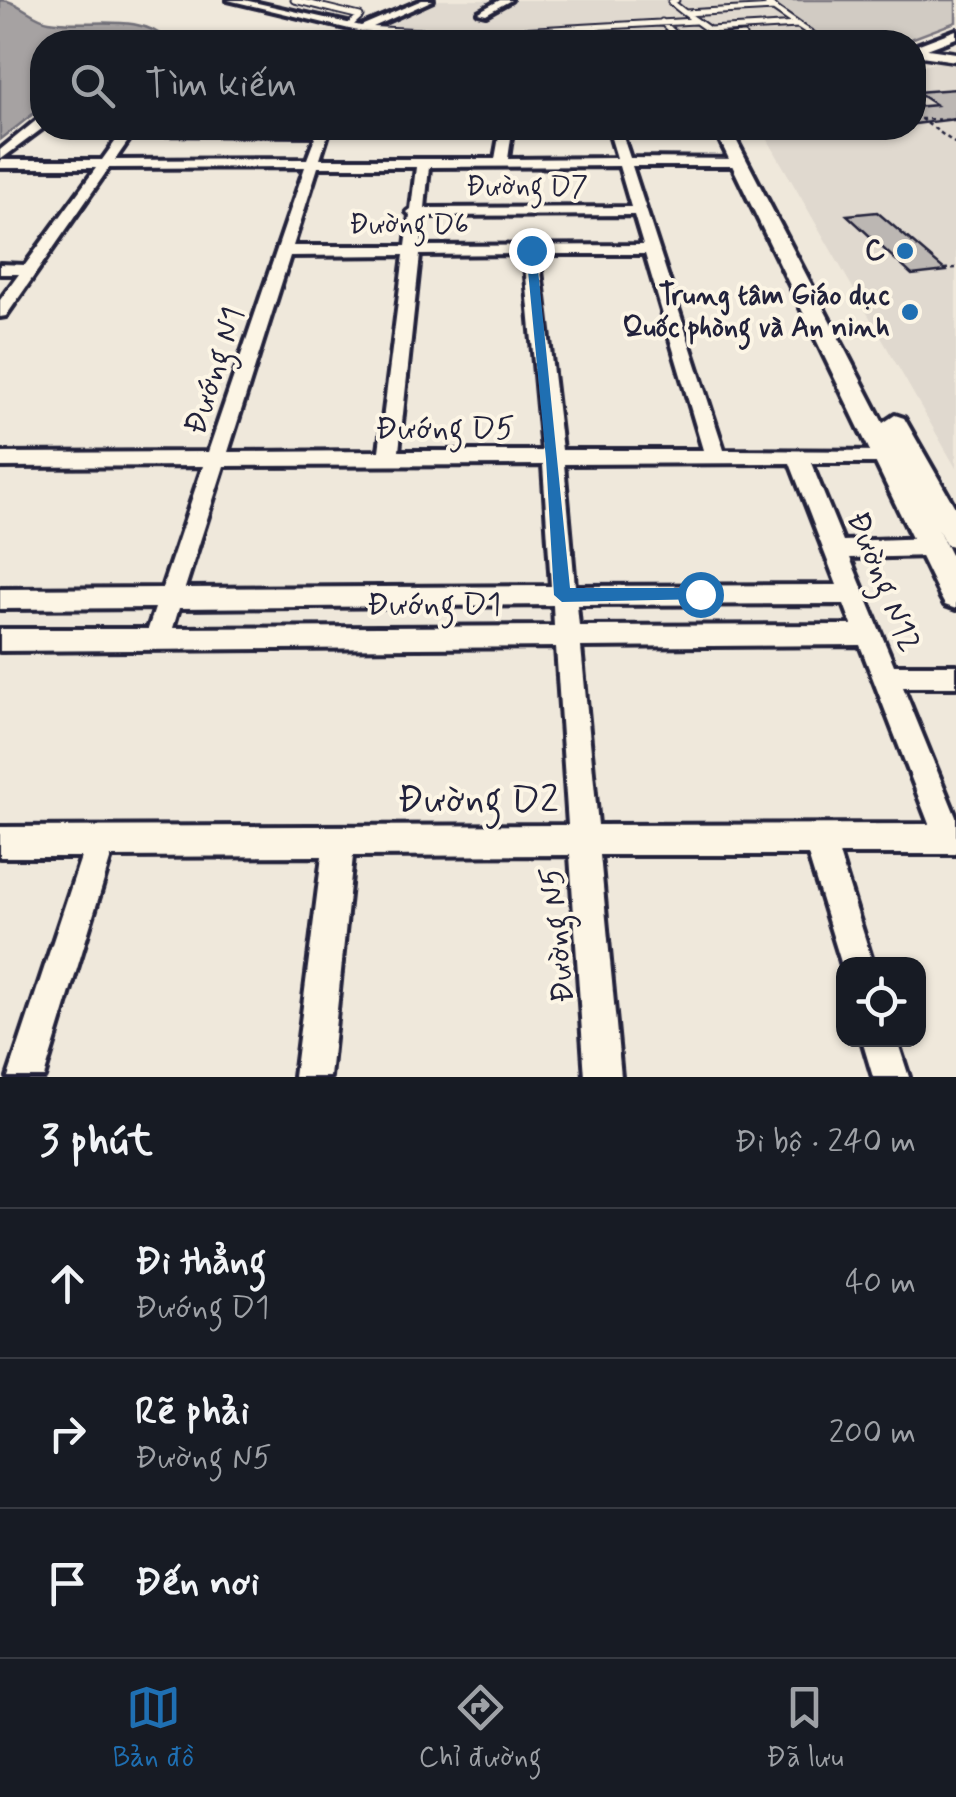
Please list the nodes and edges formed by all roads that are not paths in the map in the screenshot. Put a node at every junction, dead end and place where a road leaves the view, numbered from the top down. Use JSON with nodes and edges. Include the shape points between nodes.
{"nodes":[{"id":1,"x":232,"y":0,"type":"edge"},
{"id":2,"x":294,"y":0,"type":"edge"},
{"id":3,"x":429,"y":0,"type":"edge"},
{"id":4,"x":507,"y":0,"type":"edge"},
{"id":5,"x":676,"y":0,"type":"edge"},
{"id":6,"x":762,"y":0,"type":"edge"},
{"id":7,"x":775,"y":8,"type":"junction"},
{"id":8,"x":482,"y":12,"type":"dead end"},
{"id":9,"x":686,"y":14,"type":"junction"},
{"id":10,"x":695,"y":21,"type":"junction"},
{"id":11,"x":662,"y":22,"type":"junction"},
{"id":12,"x":798,"y":25,"type":"junction"},
{"id":13,"x":348,"y":26,"type":"junction"},
{"id":14,"x":362,"y":29,"type":"junction"},
{"id":15,"x":376,"y":30,"type":"edge"},
{"id":16,"x":529,"y":30,"type":"edge"},
{"id":17,"x":670,"y":30,"type":"edge"},
{"id":18,"x":806,"y":30,"type":"edge"},
{"id":19,"x":956,"y":34,"type":"edge"},
{"id":20,"x":956,"y":45,"type":"edge"},
{"id":21,"x":931,"y":53,"type":"edge"},
{"id":22,"x":30,"y":132,"type":"edge"},
{"id":23,"x":122,"y":140,"type":"edge"},
{"id":24,"x":320,"y":140,"type":"edge"},
{"id":25,"x":505,"y":140,"type":"edge"},
{"id":26,"x":618,"y":140,"type":"edge"},
{"id":27,"x":728,"y":140,"type":"edge"},
{"id":28,"x":742,"y":140,"type":"edge"},
{"id":29,"x":0,"y":156,"type":"edge"},
{"id":30,"x":422,"y":162,"type":"junction"},
{"id":31,"x":501,"y":162,"type":"junction"},
{"id":32,"x":624,"y":162,"type":"junction"},
{"id":33,"x":738,"y":162,"type":"junction"},
{"id":34,"x":105,"y":163,"type":"junction"},
{"id":35,"x":315,"y":163,"type":"junction"},
{"id":36,"x":0,"y":164,"type":"edge"},
{"id":37,"x":639,"y":211,"type":"junction"},
{"id":38,"x":414,"y":212,"type":"junction"},
{"id":39,"x":651,"y":249,"type":"junction"},
{"id":40,"x":410,"y":250,"type":"junction"},
{"id":41,"x":531,"y":250,"type":"junction"},
{"id":42,"x":286,"y":251,"type":"junction"},
{"id":43,"x":0,"y":269,"type":"edge"},
{"id":44,"x":30,"y":270,"type":"junction"},
{"id":45,"x":0,"y":312,"type":"edge"},
{"id":46,"x":902,"y":457,"type":"junction"},
{"id":47,"x":716,"y":458,"type":"junction"},
{"id":48,"x":218,"y":459,"type":"junction"},
{"id":49,"x":388,"y":459,"type":"junction"},
{"id":50,"x":554,"y":459,"type":"junction"},
{"id":51,"x":800,"y":459,"type":"junction"},
{"id":52,"x":0,"y":460,"type":"edge"},
{"id":53,"x":956,"y":536,"type":"edge"},
{"id":54,"x":931,"y":547,"type":"junction"},
{"id":55,"x":836,"y":550,"type":"junction"},
{"id":56,"x":700,"y":594,"type":"junction"},
{"id":57,"x":853,"y":594,"type":"junction"},
{"id":58,"x":562,"y":595,"type":"junction"},
{"id":59,"x":431,"y":596,"type":"junction"},
{"id":60,"x":956,"y":596,"type":"edge"},
{"id":61,"x":324,"y":597,"type":"junction"},
{"id":62,"x":0,"y":598,"type":"edge"},
{"id":63,"x":172,"y":598,"type":"junction"},
{"id":64,"x":868,"y":634,"type":"junction"},
{"id":65,"x":565,"y":636,"type":"junction"},
{"id":66,"x":712,"y":636,"type":"junction"},
{"id":67,"x":428,"y":637,"type":"junction"},
{"id":68,"x":320,"y":638,"type":"junction"},
{"id":69,"x":157,"y":639,"type":"junction"},
{"id":70,"x":0,"y":640,"type":"edge"},
{"id":71,"x":885,"y":676,"type":"junction"},
{"id":72,"x":956,"y":676,"type":"edge"},
{"id":73,"x":819,"y":839,"type":"junction"},
{"id":74,"x":953,"y":839,"type":"edge"},
{"id":75,"x":583,"y":840,"type":"junction"},
{"id":76,"x":101,"y":841,"type":"junction"},
{"id":77,"x":338,"y":841,"type":"junction"},
{"id":78,"x":0,"y":842,"type":"edge"},
{"id":79,"x":855,"y":957,"type":"edge"},
{"id":80,"x":882,"y":1047,"type":"edge"},
{"id":81,"x":26,"y":1077,"type":"edge"},
{"id":82,"x":312,"y":1077,"type":"edge"},
{"id":83,"x":603,"y":1077,"type":"edge"},
{"id":84,"x":892,"y":1077,"type":"edge"}],
"edges":[{"from":1,"to":13,"type":"street"},
{"from":2,"to":13,"type":"lane","via":[[360,16]]},
{"from":3,"to":14,"type":"street"},
{"from":4,"to":8,"type":"street"},
{"from":5,"to":9,"type":"lane"},
{"from":6,"to":7,"type":"lane"},
{"from":7,"to":9,"type":"lane"},
{"from":7,"to":12,"type":"lane"},
{"from":9,"to":10,"type":"lane"},
{"from":10,"to":11,"type":"lane"},
{"from":10,"to":12,"type":"lane","via":[[714,30]]},
{"from":11,"to":16,"type":"lane"},
{"from":11,"to":17,"type":"lane"},
{"from":12,"to":18,"type":"lane"},
{"from":13,"to":14,"type":"street"},
{"from":14,"to":15,"type":"lane"},
{"from":19,"to":21,"type":"main road"},
{"from":20,"to":21,"type":"main road"},
{"from":22,"to":29,"type":"street"},
{"from":23,"to":34,"type":"street"},
{"from":24,"to":35,"type":"street","name":"Đướng N1"},
{"from":25,"to":31,"type":"street"},
{"from":26,"to":32,"type":"street"},
{"from":27,"to":33,"type":"main road"},
{"from":28,"to":46,"type":"main road"},
{"from":30,"to":31,"type":"street"},
{"from":30,"to":35,"type":"street"},
{"from":30,"to":38,"type":"street"},
{"from":31,"to":32,"type":"street"},
{"from":32,"to":33,"type":"street"},
{"from":32,"to":37,"type":"street"},
{"from":33,"to":46,"type":"main road"},
{"from":34,"to":35,"type":"street"},
{"from":34,"to":36,"type":"street"},
{"from":34,"to":44,"type":"street"},
{"from":35,"to":42,"type":"street","name":"Đướng N1"},
{"from":37,"to":38,"type":"street","name":"Đường D7"},
{"from":37,"to":39,"type":"street"},
{"from":38,"to":40,"type":"street"},
{"from":39,"to":41,"type":"street","name":"Đường D6"},
{"from":39,"to":47,"type":"street"},
{"from":40,"to":41,"type":"street","name":"Đường D6"},
{"from":40,"to":42,"type":"street","name":"Đường D6"},
{"from":40,"to":49,"type":"street"},
{"from":41,"to":50,"type":"street","name":"Đường N5"},
{"from":42,"to":48,"type":"street","name":"Đướng N1"},
{"from":43,"to":44,"type":"street"},
{"from":44,"to":45,"type":"street"},
{"from":46,"to":51,"type":"street","name":"Đướng D5"},
{"from":46,"to":53,"type":"main road"},
{"from":46,"to":54,"type":"main road"},
{"from":47,"to":50,"type":"street","name":"Đướng D5"},
{"from":47,"to":51,"type":"street","name":"Đướng D5"},
{"from":48,"to":49,"type":"street","name":"Đướng D5"},
{"from":48,"to":52,"type":"street","name":"Đướng D5"},
{"from":48,"to":63,"type":"street","name":"Đướng N1"},
{"from":49,"to":50,"type":"street","name":"Đướng D5"},
{"from":50,"to":58,"type":"street","name":"Đường N5"},
{"from":51,"to":55,"type":"street","name":"Đường N12"},
{"from":54,"to":55,"type":"street"},
{"from":54,"to":60,"type":"main road"},
{"from":55,"to":57,"type":"street","name":"Đường N12"},
{"from":56,"to":57,"type":"street","name":"Đướng D1"},
{"from":56,"to":58,"type":"street","name":"Đướng D1"},
{"from":56,"to":66,"type":"street"},
{"from":57,"to":64,"type":"street","name":"Đường N12"},
{"from":58,"to":59,"type":"street","name":"Đướng D1"},
{"from":58,"to":65,"type":"street","name":"Đường N5"},
{"from":59,"to":61,"type":"street","name":"Đướng D1"},
{"from":59,"to":67,"type":"street"},
{"from":61,"to":63,"type":"street","name":"Đướng D1"},
{"from":61,"to":68,"type":"street"},
{"from":62,"to":63,"type":"street","name":"Đướng D1"},
{"from":63,"to":69,"type":"street","name":"Đướng N1"},
{"from":64,"to":66,"type":"street","name":"Đướng D1"},
{"from":64,"to":71,"type":"street","name":"Đường N12"},
{"from":65,"to":66,"type":"street","name":"Đướng D1"},
{"from":65,"to":67,"type":"street","name":"Đướng D1"},
{"from":65,"to":75,"type":"street","name":"Đường N5"},
{"from":67,"to":68,"type":"street","name":"Đướng D1"},
{"from":68,"to":69,"type":"street","name":"Đướng D1"},
{"from":69,"to":70,"type":"street","name":"Đướng D1"},
{"from":71,"to":72,"type":"street"},
{"from":71,"to":74,"type":"street","name":"Đường N12"},
{"from":73,"to":74,"type":"street","name":"Đường D2"},
{"from":73,"to":75,"type":"street","name":"Đường D2"},
{"from":73,"to":79,"type":"street"},
{"from":75,"to":77,"type":"street","name":"Đường D2"},
{"from":75,"to":83,"type":"street","name":"Đường N5"},
{"from":76,"to":77,"type":"street","name":"Đường D2"},
{"from":76,"to":78,"type":"street","name":"Đường D2"},
{"from":76,"to":81,"type":"street"},
{"from":77,"to":82,"type":"street"},
{"from":80,"to":84,"type":"street"}]}
